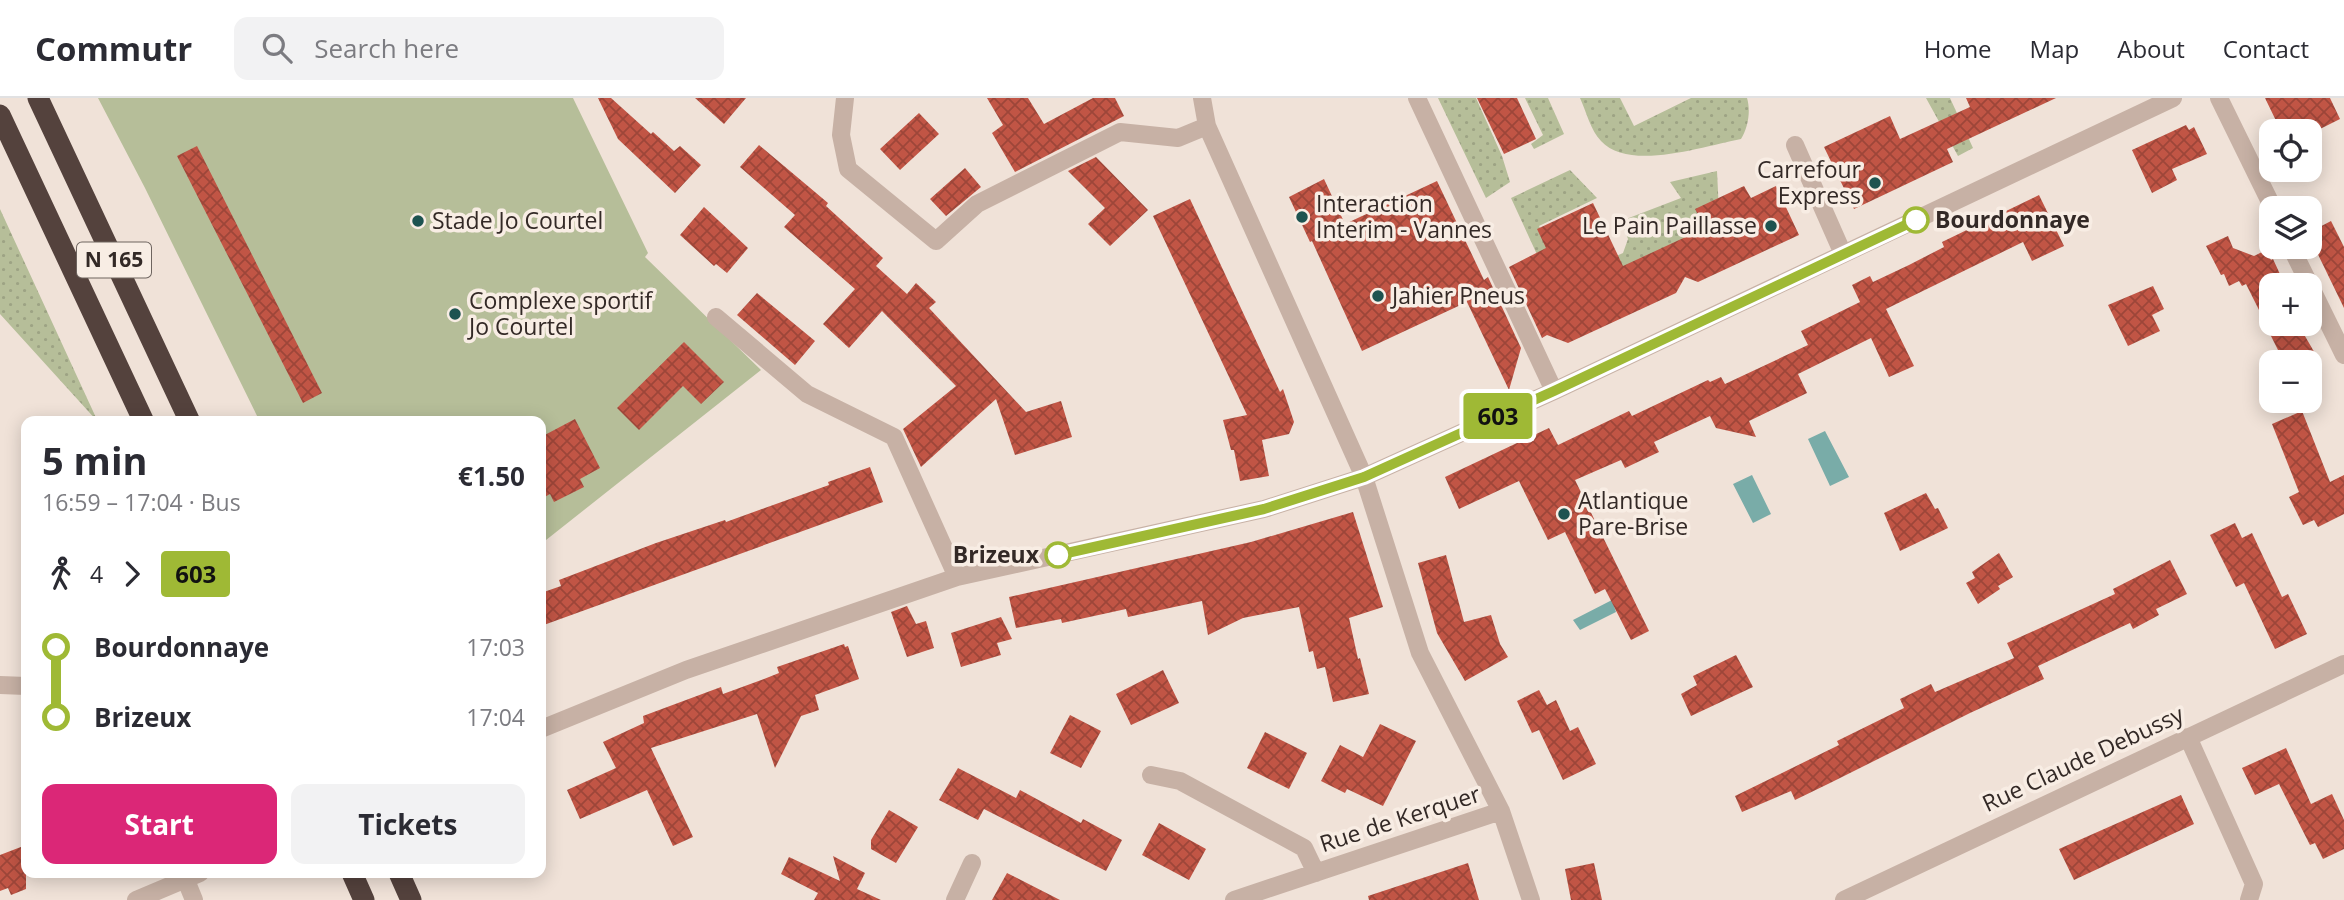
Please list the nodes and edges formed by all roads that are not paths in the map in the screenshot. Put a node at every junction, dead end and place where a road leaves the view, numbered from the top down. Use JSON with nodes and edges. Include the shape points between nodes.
{"nodes":[{"id":1,"x":38,"y":98,"type":"edge"},
{"id":2,"x":845,"y":98,"type":"edge"},
{"id":3,"x":1202,"y":98,"type":"edge"},
{"id":4,"x":1416,"y":98,"type":"edge"},
{"id":5,"x":2173,"y":98,"type":"edge"},
{"id":6,"x":2219,"y":98,"type":"edge"},
{"id":7,"x":0,"y":115,"type":"edge"},
{"id":8,"x":1208,"y":126,"type":"junction"},
{"id":9,"x":1795,"y":145,"type":"dead end"},
{"id":10,"x":2267,"y":196,"type":"edge"},
{"id":11,"x":1843,"y":254,"type":"junction"},
{"id":12,"x":2297,"y":259,"type":"edge"},
{"id":13,"x":716,"y":317,"type":"dead end"},
{"id":14,"x":2344,"y":355,"type":"edge"},
{"id":15,"x":1554,"y":391,"type":"junction"},
{"id":16,"x":141,"y":416,"type":"edge"},
{"id":17,"x":187,"y":416,"type":"edge"},
{"id":18,"x":1364,"y":477,"type":"junction"},
{"id":19,"x":957,"y":577,"type":"junction"},
{"id":20,"x":2344,"y":664,"type":"edge"},
{"id":21,"x":0,"y":685,"type":"edge"},
{"id":22,"x":21,"y":686,"type":"edge"},
{"id":23,"x":546,"y":727,"type":"edge"},
{"id":24,"x":2188,"y":737,"type":"junction"},
{"id":25,"x":1151,"y":775,"type":"dead end"},
{"id":26,"x":1501,"y":811,"type":"junction"},
{"id":27,"x":972,"y":863,"type":"dead end"},
{"id":28,"x":1316,"y":873,"type":"junction"},
{"id":29,"x":184,"y":878,"type":"edge"},
{"id":30,"x":190,"y":878,"type":"edge"},
{"id":31,"x":354,"y":878,"type":"edge"},
{"id":32,"x":401,"y":878,"type":"edge"},
{"id":33,"x":136,"y":900,"type":"edge"},
{"id":34,"x":194,"y":900,"type":"edge"},
{"id":35,"x":364,"y":900,"type":"edge"},
{"id":36,"x":411,"y":900,"type":"edge"},
{"id":37,"x":955,"y":900,"type":"edge"},
{"id":38,"x":1234,"y":900,"type":"edge"},
{"id":39,"x":1531,"y":900,"type":"edge"},
{"id":40,"x":1844,"y":900,"type":"edge"},
{"id":41,"x":2249,"y":900,"type":"edge"}],
"edges":[{"from":1,"to":17,"type":"highway","number":"N 165"},
{"from":2,"to":8,"type":"street","via":[[841,135],[848,169],[936,241],[978,204],[1120,132],[1178,138]]},
{"from":3,"to":8,"type":"street"},
{"from":4,"to":15,"type":"street"},
{"from":5,"to":11,"type":"street"},
{"from":6,"to":10,"type":"street"},
{"from":7,"to":16,"type":"highway","number":"N 165"},
{"from":8,"to":18,"type":"street"},
{"from":9,"to":11,"type":"street"},
{"from":11,"to":15,"type":"street"},
{"from":12,"to":14,"type":"street"},
{"from":13,"to":19,"type":"street","via":[[807,394],[894,437]]},
{"from":15,"to":18,"type":"street"},
{"from":18,"to":19,"type":"street","via":[[1264,509]]},
{"from":18,"to":26,"type":"street","via":[[1420,653]]},
{"from":19,"to":23,"type":"street","via":[[634,690]]},
{"from":20,"to":24,"type":"street","name":"Rue Claude Debussy"},
{"from":21,"to":22,"type":"street"},
{"from":24,"to":40,"type":"street","name":"Rue Claude Debussy"},
{"from":24,"to":41,"type":"street","via":[[2254,884]]},
{"from":25,"to":28,"type":"street","name":"Rue de Kerquer","via":[[1180,781],[1304,848]]},
{"from":26,"to":28,"type":"street","name":"Rue de Kerquer"},
{"from":26,"to":39,"type":"street"},
{"from":27,"to":37,"type":"street"},
{"from":28,"to":38,"type":"street","name":"Rue de Kerquer"},
{"from":29,"to":33,"type":"street"},
{"from":30,"to":34,"type":"street"},
{"from":31,"to":35,"type":"highway"},
{"from":32,"to":36,"type":"highway"}]}
